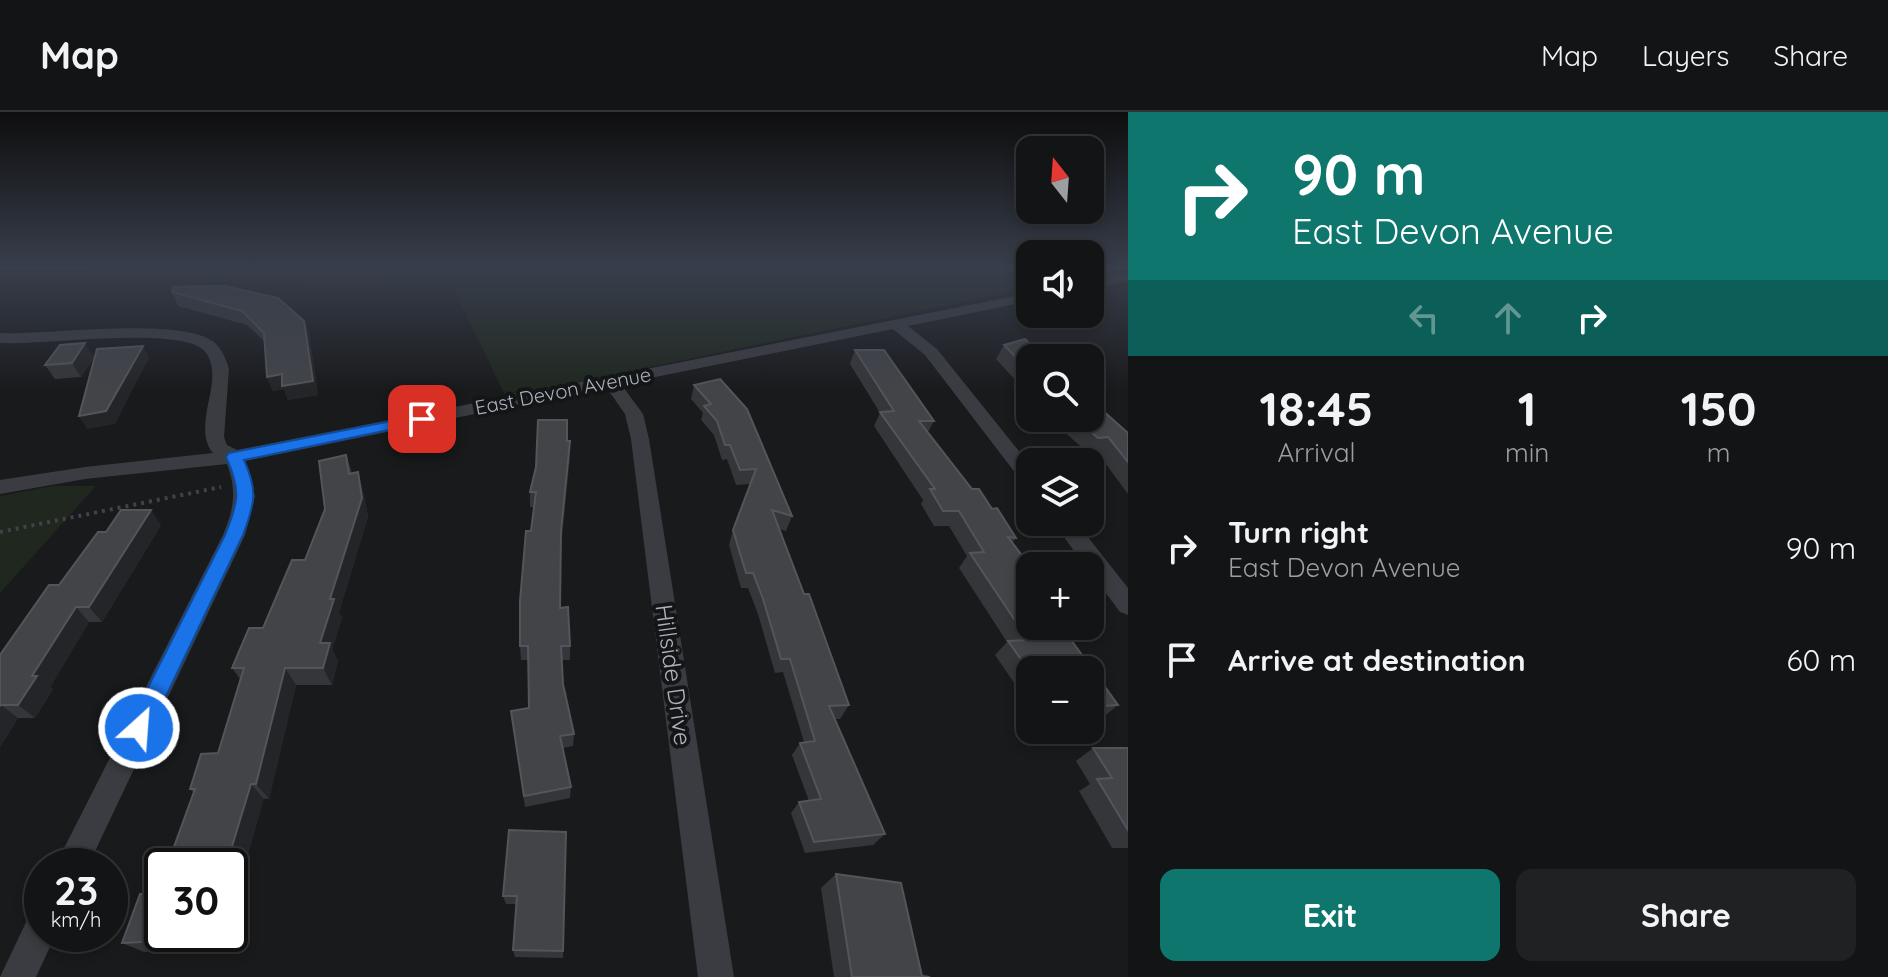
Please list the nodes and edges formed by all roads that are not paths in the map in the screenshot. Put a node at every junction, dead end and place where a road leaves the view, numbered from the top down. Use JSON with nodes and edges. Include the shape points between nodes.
{"nodes":[{"id":1,"x":969,"y":309,"type":"edge"},
{"id":2,"x":896,"y":324,"type":"junction"},
{"id":3,"x":0,"y":338,"type":"edge"},
{"id":4,"x":610,"y":381,"type":"junction"},
{"id":5,"x":234,"y":457,"type":"junction"},
{"id":6,"x":1016,"y":460,"type":"edge"},
{"id":7,"x":0,"y":487,"type":"edge"},
{"id":8,"x":1075,"y":536,"type":"edge"},
{"id":9,"x":1128,"y":605,"type":"edge"},
{"id":10,"x":80,"y":848,"type":"edge"},
{"id":11,"x":29,"y":952,"type":"edge"},
{"id":12,"x":17,"y":977,"type":"edge"},
{"id":13,"x":716,"y":977,"type":"edge"}],
"edges":[{"from":1,"to":2,"type":"street","name":"East Devon Avenue"},
{"from":2,"to":4,"type":"street","name":"East Devon Avenue"},
{"from":2,"to":6,"type":"street","via":[[931,352]]},
{"from":3,"to":5,"type":"street","via":[[156,333],[206,344],[220,366],[213,435],[218,448]]},
{"from":4,"to":5,"type":"street","name":"East Devon Avenue"},
{"from":4,"to":13,"type":"street","name":"Hillside Drive","via":[[634,414],[640,439]]},
{"from":5,"to":7,"type":"street","name":"East Devon Avenue"},
{"from":5,"to":10,"type":"street","via":[[246,482],[246,505]]},
{"from":8,"to":9,"type":"street"},
{"from":11,"to":12,"type":"street"}]}
